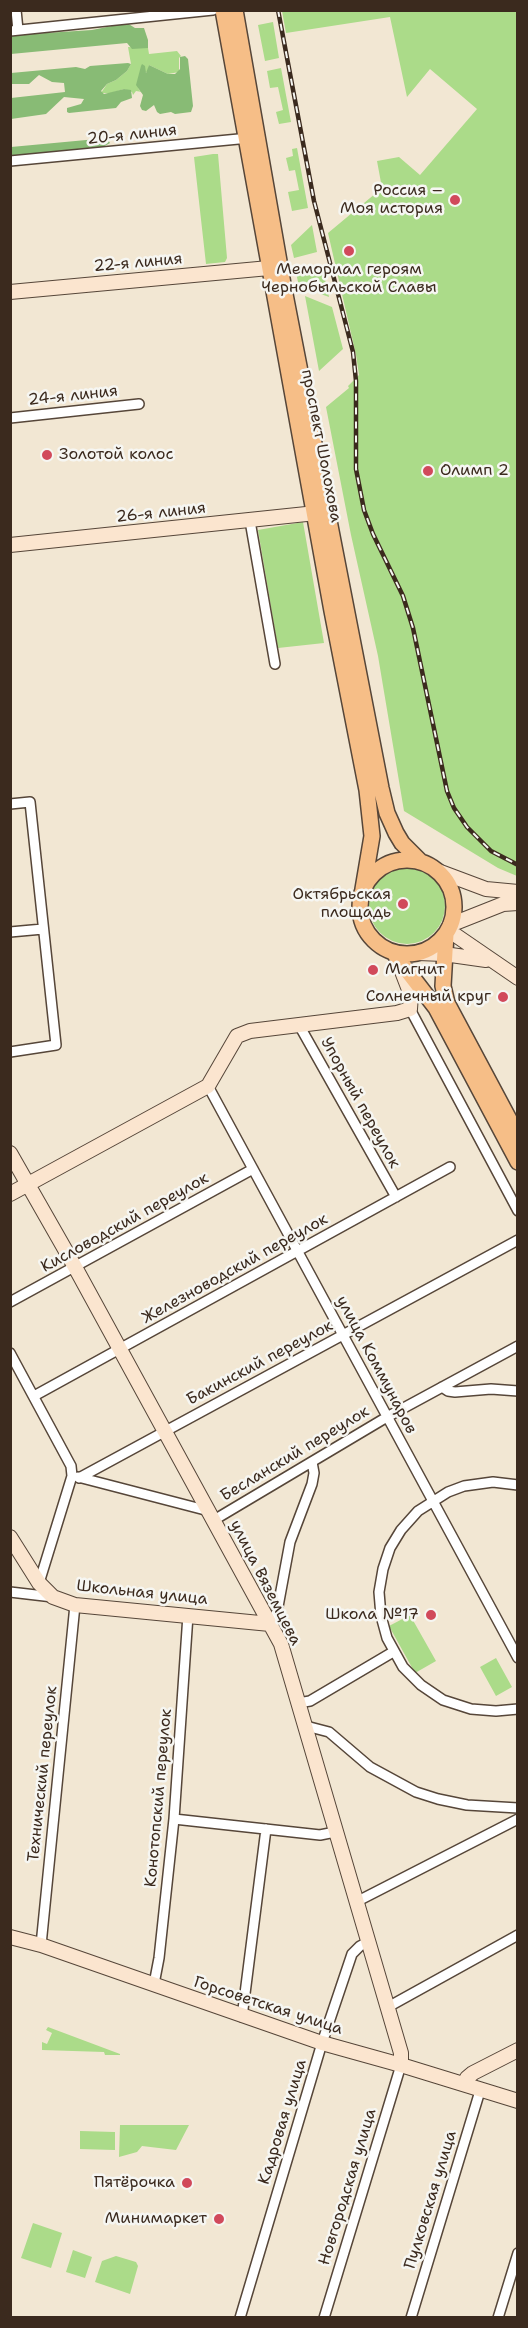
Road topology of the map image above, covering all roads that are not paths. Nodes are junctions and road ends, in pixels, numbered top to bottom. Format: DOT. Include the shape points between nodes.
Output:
graph roads {
  1 [pos="16,10"];
  2 [pos="213,10"];
  3 [pos="223,10"];
  4 [pos="235,10"];
  5 [pos="110,15"];
  6 [pos="14,30"];
  7 [pos="251,138"];
  8 [pos="10,161"];
  9 [pos="269,268"];
  10 [pos="10,292"];
  11 [pos="139,404"];
  12 [pos="10,418"];
  13 [pos="316,513"];
  14 [pos="250,521"];
  15 [pos="10,545"];
  16 [pos="275,664"];
  17 [pos="10,804"];
  18 [pos="421,861"];
  19 [pos="438,871"];
  20 [pos="363,889"];
  21 [pos="518,892"];
  22 [pos="518,903"];
  23 [pos="43,928"];
  24 [pos="448,930"];
  25 [pos="10,932"];
  26 [pos="418,953"];
  27 [pos="444,954"];
  28 [pos="397,956"];
  29 [pos="494,962"];
  30 [pos="518,978"];
  31 [pos="435,1007"];
  32 [pos="412,1011"];
  33 [pos="299,1024"];
  34 [pos="10,1052"];
  35 [pos="208,1086"];
  36 [pos="518,1136"];
  37 [pos="10,1153"];
  38 [pos="518,1162"];
  39 [pos="450,1167"];
  40 [pos="253,1169"];
  41 [pos="28,1184"];
  42 [pos="10,1194"];
  43 [pos="396,1197"];
  44 [pos="518,1211"];
  45 [pos="518,1240"];
  46 [pos="297,1251"];
  47 [pos="75,1267"];
  48 [pos="10,1302"];
  49 [pos="343,1335"];
  50 [pos="518,1346"];
  51 [pos="119,1350"];
  52 [pos="10,1353"];
  53 [pos="442,1387"];
  54 [pos="518,1390"];
  55 [pos="34,1396"];
  56 [pos="387,1417"];
  57 [pos="164,1431"];
  58 [pos="312,1462"];
  59 [pos="76,1477"];
  60 [pos="518,1485"];
  61 [pos="433,1500"];
  62 [pos="211,1516"];
  63 [pos="10,1537"];
  64 [pos="39,1583"];
  65 [pos="10,1592"];
  66 [pos="52,1596"];
  67 [pos="75,1605"];
  68 [pos="188,1615"];
  69 [pos="270,1624"];
  70 [pos="393,1652"];
  71 [pos="518,1658"];
  72 [pos="298,1703"];
  73 [pos="518,1708"];
  74 [pos="306,1726"];
  75 [pos="518,1808"];
  76 [pos="518,1818"];
  77 [pos="174,1819"];
  78 [pos="266,1829"];
  79 [pos="335,1832"];
  80 [pos="357,1902"];
  81 [pos="518,1935"];
  82 [pos="10,1937"];
  83 [pos="368,1942"];
  84 [pos="41,1946"];
  85 [pos="153,1984"];
  86 [pos="388,2007"];
  87 [pos="242,2017"];
  88 [pos="322,2043"];
  89 [pos="518,2050"];
  90 [pos="401,2065"];
  91 [pos="464,2084"];
  92 [pos="480,2091"];
  93 [pos="518,2101"];
  94 [pos="518,2253"];
  95 [pos="240,2318"];
  96 [pos="324,2318"];
  97 [pos="411,2318"];
  98 [pos="498,2318"];
  1 -- 6 [label="street"];
  2 -- 5 [label="street"];
  3 -- 7 [label="main road, проспект Шолохова"];
  4 -- 7 [label="main road, проспект Шолохова"];
  5 -- 6 [label="street"];
  7 -- 8 [label="street, 20-я линия"];
  7 -- 9 [label="main road, проспект Шолохова"];
  7 -- 18 [label="main road, проспект Шолохова" via="381,788 396,833"];
  9 -- 10 [label="street, 22-я линия"];
  9 -- 13 [label="main road, проспект Шолохова"];
  11 -- 12 [label="street, 24-я линия"];
  13 -- 14 [label="street, 26-я линия"];
  13 -- 20 [label="main road, проспект Шолохова" via="371,813 372,836"];
  14 -- 15 [label="street, 26-я линия"];
  14 -- 16 [label="street"];
  17 -- 23 [label="street" via="30,802"];
  18 -- 19 [label="main road"];
  18 -- 20 [label="main road" via="389,863 375,872"];
  19 -- 21 [label="street" via="486,889"];
  19 -- 24 [label="main road" via="453,897"];
  20 -- 28 [label="main road" via="363,924 374,940"];
  22 -- 24 [label="street" via="503,904"];
  23 -- 25 [label="street"];
  23 -- 34 [label="street" via="56,1045"];
  24 -- 26 [label="main road" via="438,943"];
  24 -- 27 [label="main road"];
  24 -- 29 [label="street"];
  26 -- 27 [label="street"];
  26 -- 28 [label="main road"];
  27 -- 29 [label="street"];
  27 -- 36 [label="main road" via="447,1003"];
  28 -- 31 [label="main road"];
  28 -- 32 [label="street" via="411,995"];
  29 -- 30 [label="street"];
  31 -- 32 [label="street"];
  31 -- 38 [label="main road"];
  32 -- 33 [label="street"];
  32 -- 44 [label="street"];
  33 -- 35 [label="street" via="250,1030 237,1036"];
  33 -- 43 [label="street, Упорный переулок"];
  35 -- 40 [label="street, улица Коммунаров"];
  35 -- 41 [label="street"];
  37 -- 41 [label="street, улица Вяземцева"];
  39 -- 43 [label="street, Железноводский переулок"];
  40 -- 46 [label="street, улица Коммунаров"];
  40 -- 47 [label="street, Кисловодский переулок"];
  41 -- 42 [label="street"];
  41 -- 47 [label="street, улица Вяземцева"];
  43 -- 46 [label="street, Железноводский переулок"];
  45 -- 49 [label="street, Бакинский переулок"];
  46 -- 49 [label="street, улица Коммунаров"];
  46 -- 51 [label="street, Железноводский переулок"];
  47 -- 48 [label="street, Кисловодский переулок"];
  47 -- 51 [label="street, улица Вяземцева"];
  49 -- 56 [label="street, улица Коммунаров"];
  49 -- 57 [label="street, Бакинский переулок"];
  50 -- 53 [label="street, Бесланский переулок"];
  51 -- 55 [label="street, Железноводский переулок"];
  51 -- 57 [label="street, улица Вяземцева"];
  52 -- 55 [label="street"];
  53 -- 54 [label="street" via="455,1392"];
  53 -- 56 [label="street, Бесланский переулок"];
  55 -- 59 [label="street"];
  56 -- 58 [label="street, Бесланский переулок"];
  56 -- 61 [label="street, улица Коммунаров"];
  57 -- 59 [label="street, Бакинский переулок"];
  57 -- 62 [label="street, улица Вяземцева"];
  58 -- 62 [label="street, Бесланский переулок"];
  58 -- 69 [label="street" via="312,1484 290,1542 278,1612"];
  59 -- 62 [label="street, Бесланский переулок"];
  59 -- 64 [label="street"];
  60 -- 61 [label="street" via="474,1484"];
  61 -- 70 [label="street" via="401,1530 382,1569 381,1616"];
  61 -- 71 [label="street, улица Коммунаров"];
  62 -- 69 [label="street, улица Вяземцева"];
  63 -- 64 [label="street"];
  64 -- 66 [label="street"];
  65 -- 66 [label="street, Школьная улица"];
  66 -- 67 [label="street, Школьная улица"];
  67 -- 68 [label="street, Школьная улица"];
  67 -- 84 [label="street, Технический переулок"];
  68 -- 69 [label="street, Школьная улица"];
  68 -- 77 [label="street, Конотопский переулок"];
  69 -- 72 [label="street, улица Вяземцева" via="281,1644"];
  70 -- 72 [label="street" via="310,1701"];
  70 -- 73 [label="street" via="421,1685 443,1700 471,1709"];
  72 -- 74 [label="street, улица Вяземцева"];
  74 -- 75 [label="street" via="329,1732 370,1767 416,1792 467,1805"];
  74 -- 79 [label="street, улица Вяземцева"];
  76 -- 80 [label="street"];
  77 -- 78 [label="street"];
  77 -- 85 [label="street, Конотопский переулок"];
  78 -- 79 [label="street" via="320,1835"];
  78 -- 87 [label="street"];
  79 -- 80 [label="street, улица Вяземцева"];
  80 -- 83 [label="street, улица Вяземцева"];
  81 -- 86 [label="street"];
  82 -- 84 [label="street, Горсоветская улица"];
  83 -- 86 [label="street, улица Вяземцева"];
  83 -- 88 [label="street, Кадровая улица" via="352,1954"];
  84 -- 85 [label="street, Горсоветская улица"];
  85 -- 87 [label="street, Горсоветская улица"];
  86 -- 90 [label="street, улица Вяземцева"];
  87 -- 88 [label="street, Горсоветская улица"];
  88 -- 90 [label="street, Горсоветская улица"];
  88 -- 95 [label="street, Кадровая улица"];
  89 -- 91 [label="street" via="473,2073"];
  90 -- 91 [label="street, Горсоветская улица"];
  90 -- 96 [label="street, Новгородская улица"];
  91 -- 92 [label="street, Горсоветская улица"];
  92 -- 93 [label="street, Горсоветская улица"];
  92 -- 97 [label="street, Пулковская улица"];
  94 -- 98 [label="street"];
}
